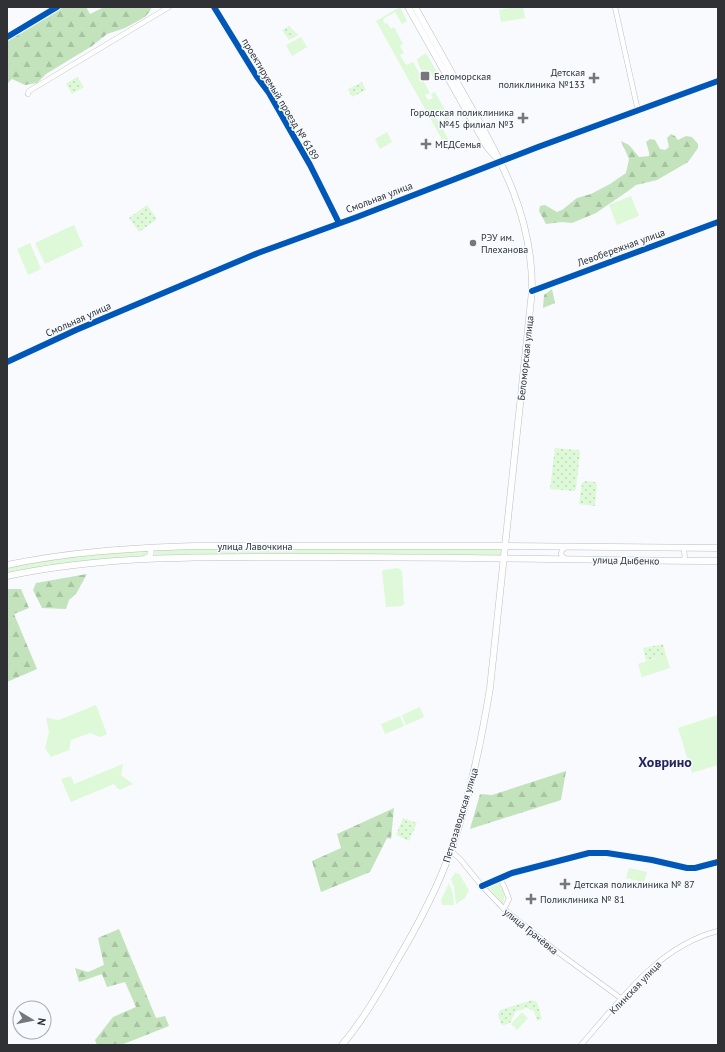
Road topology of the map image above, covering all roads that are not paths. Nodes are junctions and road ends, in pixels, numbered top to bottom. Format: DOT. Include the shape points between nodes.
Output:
graph roads {
  1 [pos="169,7"];
  2 [pos="214,7"];
  3 [pos="408,7"];
  4 [pos="415,7"];
  5 [pos="615,7"];
  6 [pos="718,81"];
  7 [pos="28,94"];
  8 [pos="638,111"];
  9 [pos="499,162"];
  10 [pos="718,222"];
  11 [pos="339,224"];
  12 [pos="532,291"];
  13 [pos="7,362"];
  14 [pos="505,546"];
  15 [pos="160,547"];
  16 [pos="567,547"];
  17 [pos="146,548"];
  18 [pos="684,548"];
  19 [pos="718,548"];
  20 [pos="146,558"];
  21 [pos="160,558"];
  22 [pos="504,558"];
  23 [pos="567,559"];
  24 [pos="685,560"];
  25 [pos="718,560"];
  26 [pos="7,565"];
  27 [pos="7,576"];
  28 [pos="451,851"];
  29 [pos="718,862"];
  30 [pos="499,878"];
  31 [pos="482,886"];
  32 [pos="504,909"];
  33 [pos="718,931"];
  34 [pos="622,999"];
  35 [pos="342,1045"];
  36 [pos="582,1045"];
  1 -- 7 [label="street" via="29,90"];
  2 -- 11 [label="street, проектируемый проезд № 6189" via="310,165"];
  3 -- 9 [label="main road, Беломорская улица"];
  4 -- 9 [label="main road, Беломорская улица" via="492,144"];
  5 -- 8 [label="street"];
  6 -- 8 [label="street, Смольная улица"];
  8 -- 9 [label="street, Смольная улица"];
  9 -- 11 [label="street, Смольная улица"];
  9 -- 12 [label="main road, Беломорская улица" via="516,196 522,217 530,250"];
  10 -- 12 [label="street, Левобережная улица"];
  11 -- 13 [label="street, Смольная улица" via="218,270"];
  12 -- 14 [label="main road, Беломорская улица"];
  14 -- 15 [label="main road, улица Лавочкина"];
  14 -- 16 [label="main road, улица Дыбенко"];
  14 -- 22 [label="main road, Беломорская улица"];
  15 -- 17 [label="main road, улица Лавочкина"];
  15 -- 21 [label="street" via="155,553"];
  16 -- 18 [label="main road, улица Дыбенко"];
  16 -- 23 [label="street" via="561,554"];
  17 -- 20 [label="street" via="150,549 151,553"];
  17 -- 26 [label="main road, улица Лавочкина" via="78,554"];
  18 -- 19 [label="main road, улица Дыбенко"];
  18 -- 24 [label="street"];
  20 -- 21 [label="main road, улица Лавочкина"];
  20 -- 27 [label="main road, улица Лавочкина" via="79,564"];
  21 -- 22 [label="main road, улица Лавочкина"];
  22 -- 23 [label="main road, улица Дыбенко"];
  22 -- 28 [label="main road, Петрозаводская улица" via="482,739"];
  23 -- 24 [label="main road, улица Дыбенко"];
  24 -- 25 [label="main road, улица Дыбенко"];
  28 -- 31 [label="street, улица Грачёвка"];
  28 -- 35 [label="main road, Петрозаводская улица" via="427,907 401,955 373,1003"];
  29 -- 30 [label="street" via="686,868 652,860 593,852"];
  30 -- 31 [label="street"];
  30 -- 32 [label="street" via="510,899"];
  31 -- 32 [label="street, улица Грачёвка"];
  32 -- 34 [label="street, улица Грачёвка"];
  33 -- 34 [label="street, Клинская улица" via="669,953"];
  34 -- 36 [label="street, Клинская улица"];
}
